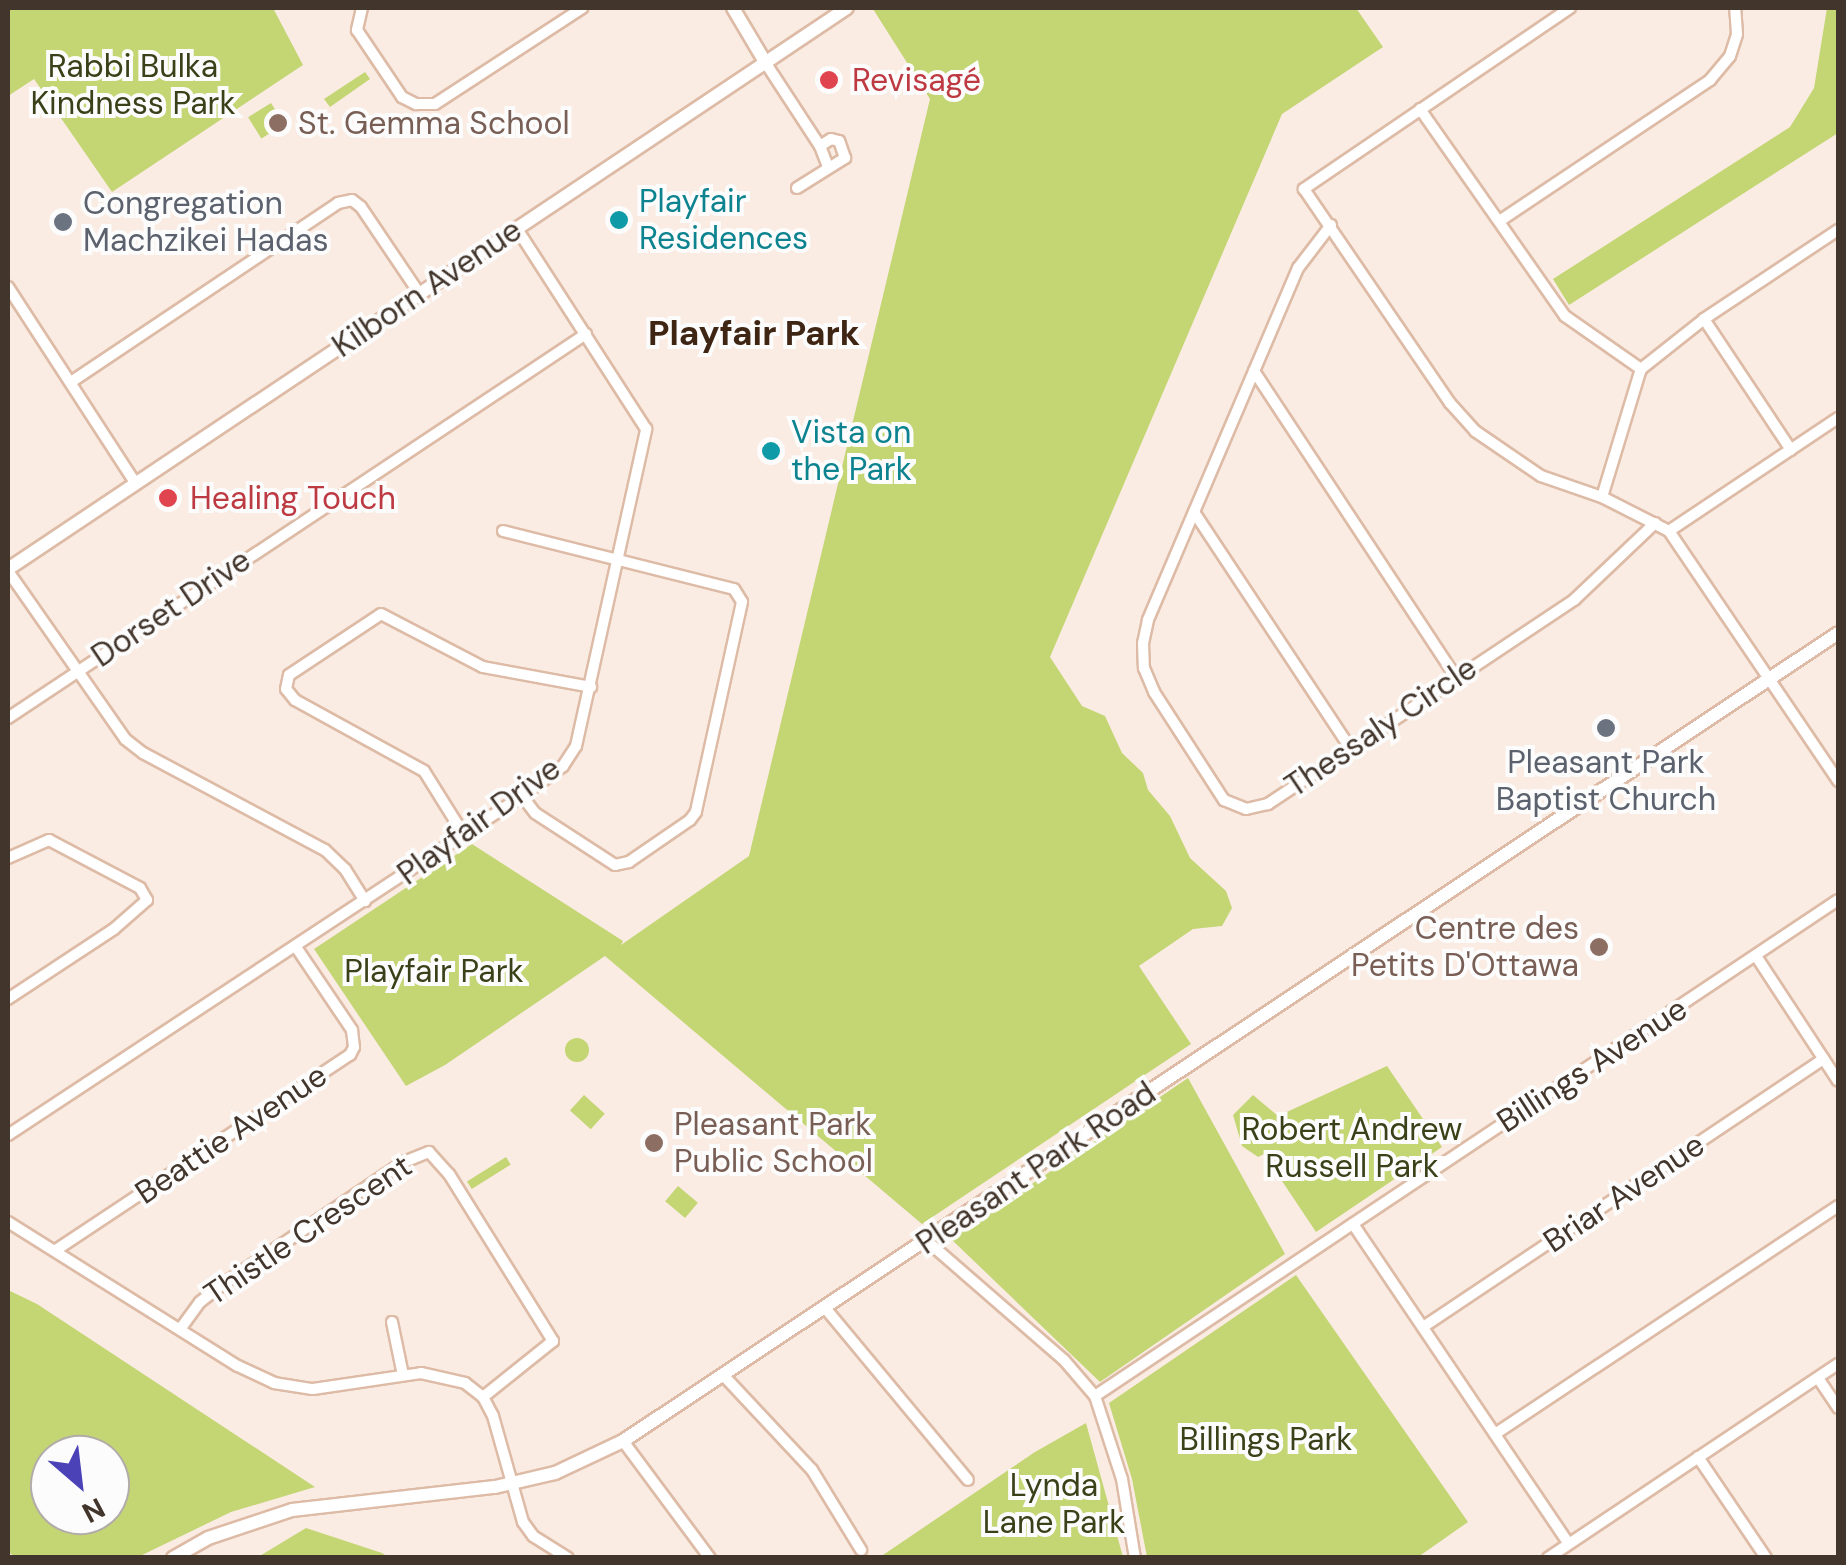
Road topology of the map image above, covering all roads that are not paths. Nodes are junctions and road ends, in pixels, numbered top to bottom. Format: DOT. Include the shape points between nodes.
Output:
graph roads {
  1 [pos="362,8"];
  2 [pos="582,8"];
  3 [pos="733,8"];
  4 [pos="847,8"];
  5 [pos="1570,8"];
  6 [pos="1735,8"];
  7 [pos="765,62"];
  8 [pos="1420,108"];
  9 [pos="820,146"];
  10 [pos="828,167"];
  11 [pos="797,188"];
  12 [pos="1502,220"];
  13 [pos="1331,226"];
  14 [pos="516,229"];
  15 [pos="1838,230"];
  16 [pos="8,287"];
  17 [pos="419,293"];
  18 [pos="12,306"];
  19 [pos="1704,320"];
  20 [pos="586,334"];
  21 [pos="1641,368"];
  22 [pos="1254,371"];
  23 [pos="71,382"];
  24 [pos="1838,418"];
  25 [pos="1792,450"];
  26 [pos="136,484"];
  27 [pos="1602,497"];
  28 [pos="1194,512"];
  29 [pos="1655,523"];
  30 [pos="502,531"];
  31 [pos="1670,531"];
  32 [pos="620,562"];
  33 [pos="8,570"];
  34 [pos="1838,632"];
  35 [pos="75,672"];
  36 [pos="1456,676"];
  37 [pos="1770,678"];
  38 [pos="591,688"];
  39 [pos="8,718"];
  40 [pos="1350,748"];
  41 [pos="1838,780"];
  42 [pos="522,796"];
  43 [pos="464,835"];
  44 [pos="8,858"];
  45 [pos="1838,900"];
  46 [pos="365,901"];
  47 [pos="296,947"];
  48 [pos="1756,956"];
  49 [pos="8,999"];
  50 [pos="1824,1059"];
  51 [pos="1838,1081"];
  52 [pos="8,1135"];
  53 [pos="1838,1206"];
  54 [pos="8,1222"];
  55 [pos="1352,1224"];
  56 [pos="927,1241"];
  57 [pos="56,1250"];
  58 [pos="826,1309"];
  59 [pos="392,1322"];
  60 [pos="1423,1327"];
  61 [pos="181,1328"];
  62 [pos="1838,1364"];
  63 [pos="403,1376"];
  64 [pos="725,1377"];
  65 [pos="1818,1378"];
  66 [pos="1096,1396"];
  67 [pos="483,1397"];
  68 [pos="1838,1408"];
  69 [pos="1495,1434"];
  70 [pos="623,1442"];
  71 [pos="1698,1457"];
  72 [pos="968,1480"];
  73 [pos="510,1483"];
  74 [pos="1568,1543"];
  75 [pos="861,1550"];
  76 [pos="173,1558"];
  77 [pos="568,1558"];
  78 [pos="710,1558"];
  79 [pos="1136,1558"];
  80 [pos="1548,1558"];
  81 [pos="1766,1558"];
  1 -- 2 [label="street" via="357,30 402,97 416,104 435,104"];
  3 -- 7 [label="street"];
  4 -- 7 [label="street, Kilborn Avenue"];
  5 -- 8 [label="street"];
  6 -- 12 [label="street" via="1730,56 1710,80"];
  7 -- 9 [label="street"];
  7 -- 14 [label="street, Kilborn Avenue"];
  8 -- 12 [label="street"];
  8 -- 13 [label="street" via="1304,189"];
  9 -- 10 [label="street"];
  9 -- 10 [label="street" via="835,140 846,150 841,162"];
  10 -- 11 [label="street"];
  12 -- 21 [label="street" via="1565,316"];
  13 -- 22 [label="street, Thessaly Circle" via="1298,268"];
  13 -- 27 [label="street" via="1475,431 1541,476"];
  14 -- 17 [label="street, Kilborn Avenue"];
  14 -- 20 [label="street, Playfair Drive"];
  15 -- 19 [label="street"];
  16 -- 18 [label="street"];
  17 -- 23 [label="street" via="360,207 352,200 338,202"];
  17 -- 26 [label="street, Kilborn Avenue"];
  18 -- 23 [label="street"];
  19 -- 21 [label="street"];
  19 -- 25 [label="street"];
  20 -- 32 [label="street, Playfair Drive" via="646,430"];
  20 -- 35 [label="street, Dorset Drive"];
  21 -- 27 [label="street"];
  22 -- 28 [label="street, Thessaly Circle"];
  22 -- 36 [label="street"];
  23 -- 26 [label="street"];
  24 -- 25 [label="street"];
  25 -- 31 [label="street"];
  26 -- 33 [label="street, Kilborn Avenue"];
  27 -- 29 [label="street"];
  28 -- 40 [label="street"];
  28 -- 40 [label="street, Thessaly Circle" via="1148,620 1144,668 1224,800 1246,809 1268,804"];
  29 -- 31 [label="street"];
  29 -- 36 [label="street, Thessaly Circle" via="1574,600"];
  30 -- 32 [label="street"];
  31 -- 37 [label="street"];
  32 -- 38 [label="street, Playfair Drive"];
  32 -- 42 [label="street" via="741,594 696,812 629,862 615,865 535,813"];
  33 -- 35 [label="street"];
  34 -- 37 [label="street, Pleasant Park Road"];
  35 -- 39 [label="street, Dorset Drive"];
  35 -- 46 [label="street" via="125,739 325,850"];
  36 -- 40 [label="street, Thessaly Circle"];
  37 -- 41 [label="street"];
  37 -- 56 [label="street, Pleasant Park Road"];
  38 -- 42 [label="street, Playfair Drive" via="576,746 563,766"];
  38 -- 43 [label="street" via="483,667 381,614 288,675 286,689 295,700 424,771"];
  42 -- 43 [label="street, Playfair Drive"];
  43 -- 46 [label="street, Playfair Drive"];
  44 -- 49 [label="street" via="48,840 140,888 147,900"];
  45 -- 48 [label="street, Billings Avenue"];
  46 -- 47 [label="street, Playfair Drive"];
  47 -- 52 [label="street, Playfair Drive"];
  47 -- 57 [label="street, Beattie Avenue" via="352,1030 350,1054"];
  48 -- 50 [label="street"];
  48 -- 55 [label="street, Billings Avenue"];
  50 -- 51 [label="street"];
  50 -- 60 [label="street, Briar Avenue"];
  53 -- 69 [label="street"];
  54 -- 57 [label="street"];
  55 -- 60 [label="street"];
  55 -- 66 [label="street, Billings Avenue"];
  56 -- 58 [label="street, Pleasant Park Road"];
  56 -- 66 [label="street"];
  57 -- 61 [label="street"];
  58 -- 64 [label="street, Pleasant Park Road"];
  58 -- 72 [label="street"];
  59 -- 63 [label="street"];
  60 -- 69 [label="street"];
  61 -- 63 [label="street" via="274,1383 313,1389"];
  61 -- 67 [label="street, Thistle Crescent" via="222,1285 404,1162 429,1152 553,1341"];
  62 -- 65 [label="street"];
  63 -- 67 [label="street" via="437,1374 465,1382"];
  64 -- 70 [label="street, Pleasant Park Road"];
  64 -- 75 [label="street" via="812,1470"];
  65 -- 68 [label="street"];
  65 -- 71 [label="street"];
  66 -- 79 [label="street" via="1122,1480"];
  67 -- 73 [label="street"];
  69 -- 74 [label="street"];
  70 -- 73 [label="street, Pleasant Park Road" via="555,1473"];
  70 -- 78 [label="street"];
  71 -- 74 [label="street"];
  71 -- 81 [label="street"];
  73 -- 76 [label="street, Pleasant Park Road" via="292,1510 208,1538"];
  73 -- 77 [label="street" via="522,1522"];
  74 -- 80 [label="street"];
}
